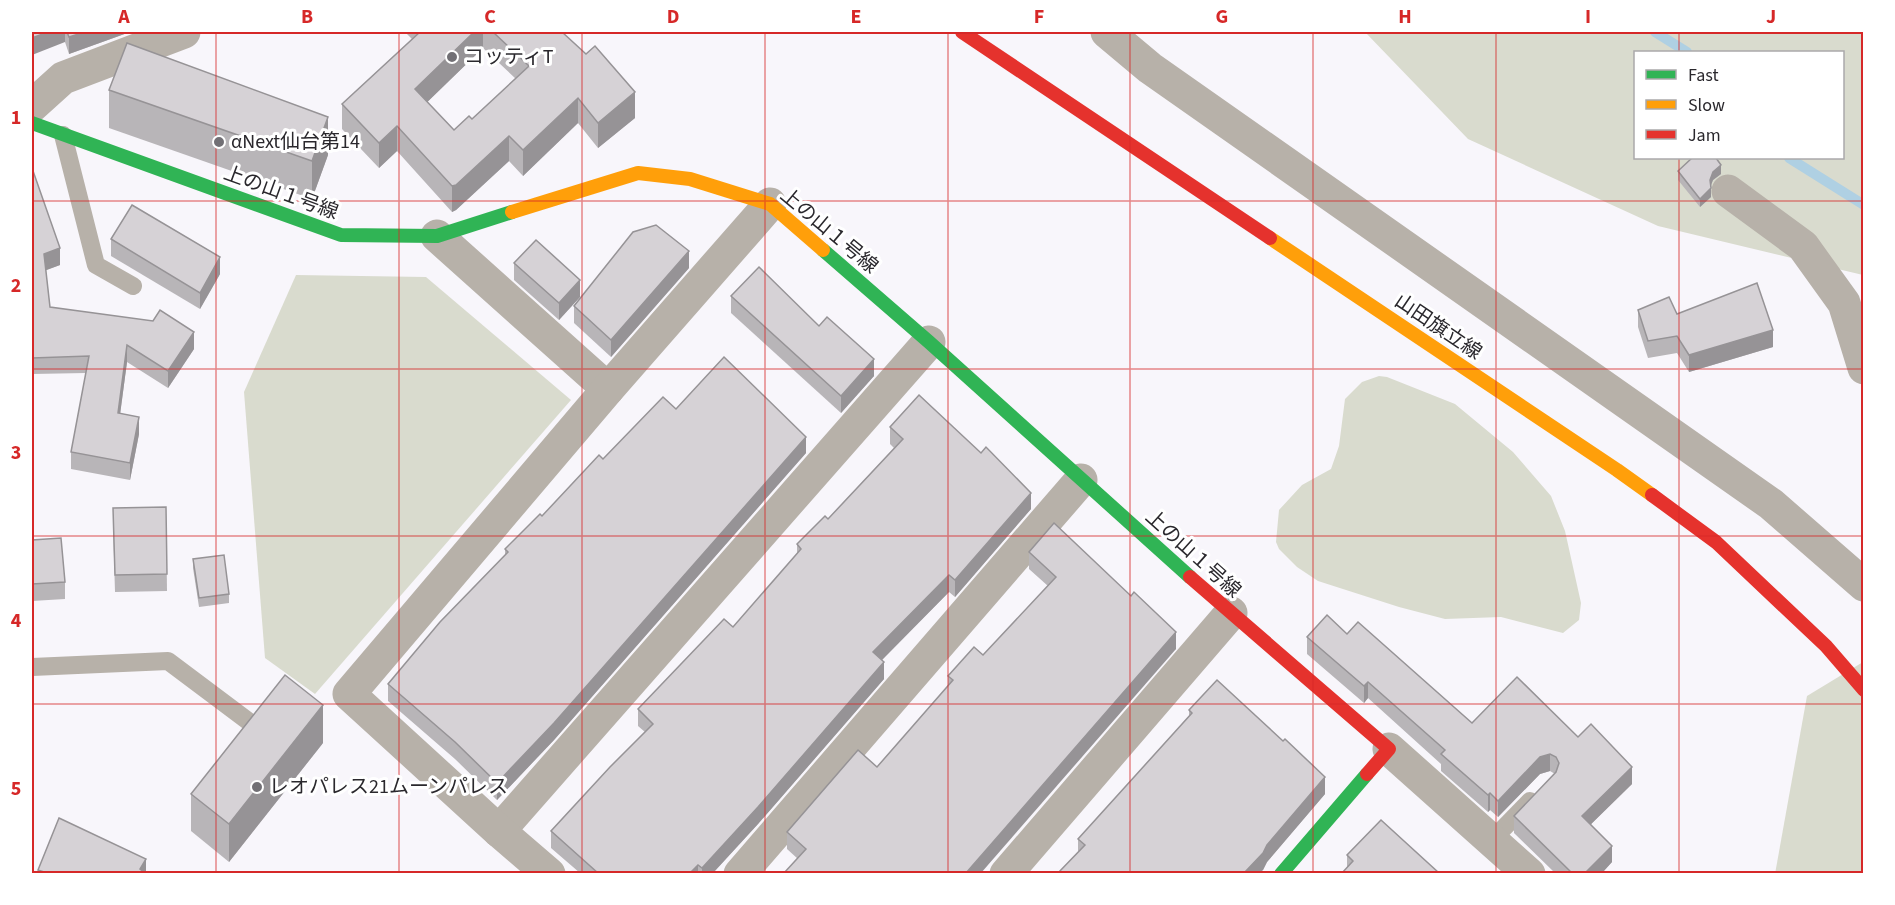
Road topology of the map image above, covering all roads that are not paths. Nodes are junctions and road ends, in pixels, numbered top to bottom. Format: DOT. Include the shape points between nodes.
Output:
graph roads {
  1 [pos="184,32"];
  2 [pos="962,32"];
  3 [pos="1107,32"];
  4 [pos="32,106"];
  5 [pos="32,123"];
  6 [pos="63,135"];
  7 [pos="1728,191"];
  8 [pos="770,204"];
  9 [pos="437,236"];
  10 [pos="133,286"];
  11 [pos="929,342"];
  12 [pos="1863,368"];
  13 [pos="608,389"];
  14 [pos="1081,480"];
  15 [pos="1863,585"];
  16 [pos="1231,613"];
  17 [pos="32,667"];
  18 [pos="1863,690"];
  19 [pos="248,721"];
  20 [pos="1389,749"];
  21 [pos="1540,791"];
  22 [pos="499,831"];
  23 [pos="1492,840"];
  24 [pos="549,873"];
  25 [pos="740,873"];
  26 [pos="1006,873"];
  27 [pos="1281,873"];
  28 [pos="1529,873"];
  1 -- 4 [label="street" via="63,78"];
  2 -- 18 [label="street, 山田旗立線" via="1617,470 1707,535 1826,646"];
  3 -- 15 [label="street" via="1160,75 1771,504"];
  5 -- 6 [label="street, 上の山１号線"];
  6 -- 9 [label="street, 上の山１号線" via="341,235"];
  6 -- 10 [label="lane" via="96,265"];
  7 -- 12 [label="street" via="1803,246 1844,303"];
  8 -- 9 [label="street, 上の山１号線" via="690,179 638,173"];
  8 -- 11 [label="street, 上の山１号線"];
  8 -- 13 [label="street"];
  9 -- 13 [label="street"];
  11 -- 14 [label="street, 上の山１号線"];
  11 -- 22 [label="street"];
  13 -- 22 [label="street" via="350,694"];
  14 -- 16 [label="street, 上の山１号線"];
  14 -- 25 [label="street"];
  16 -- 20 [label="street, 上の山１号線"];
  16 -- 26 [label="street"];
  17 -- 19 [label="lane" via="168,661"];
  20 -- 23 [label="street"];
  20 -- 27 [label="street"];
  21 -- 23 [label="lane"];
  22 -- 24 [label="street"];
  23 -- 28 [label="street"];
}
